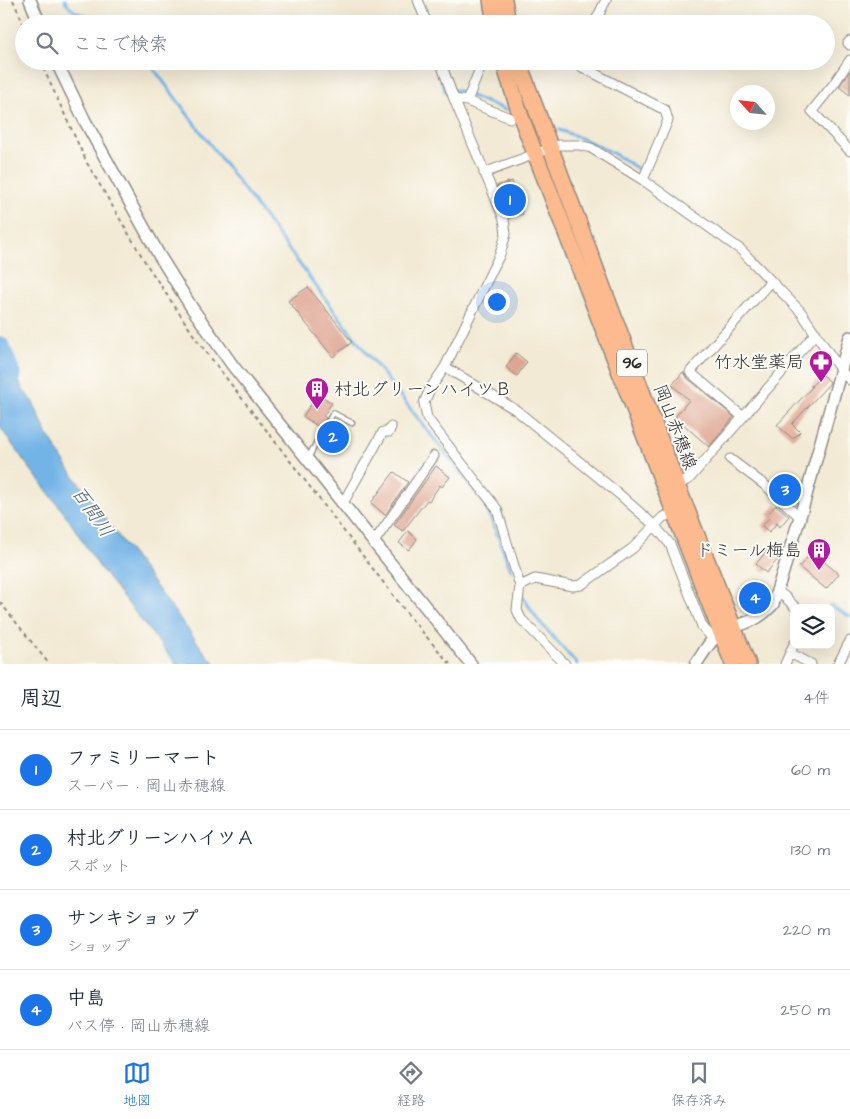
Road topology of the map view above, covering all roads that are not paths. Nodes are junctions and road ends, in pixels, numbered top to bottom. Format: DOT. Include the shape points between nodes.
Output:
graph roads {
  1 [pos="30,0"];
  2 [pos="418,0"];
  3 [pos="491,0"];
  4 [pos="504,0"];
  5 [pos="606,0"];
  6 [pos="36,15"];
  7 [pos="424,15"];
  8 [pos="494,15"];
  9 [pos="506,15"];
  10 [pos="598,15"];
  11 [pos="850,40"];
  12 [pos="850,45"];
  13 [pos="850,60"];
  14 [pos="60,70"];
  15 [pos="443,70"];
  16 [pos="479,70"];
  17 [pos="507,70"];
  18 [pos="521,70"];
  19 [pos="588,70"];
  20 [pos="452,93"];
  21 [pos="468,97"];
  22 [pos="510,118"];
  23 [pos="551,148"];
  24 [pos="850,151"];
  25 [pos="536,153"];
  26 [pos="484,173"];
  27 [pos="643,180"];
  28 [pos="771,281"];
  29 [pos="816,333"];
  30 [pos="850,338"];
  31 [pos="445,367"];
  32 [pos="841,370"];
  33 [pos="850,380"];
  34 [pos="743,417"];
  35 [pos="352,423"];
  36 [pos="391,428"];
  37 [pos="434,456"];
  38 [pos="730,459"];
  39 [pos="308,460"];
  40 [pos="677,485"];
  41 [pos="343,504"];
  42 [pos="674,514"];
  43 [pos="800,517"];
  44 [pos="655,526"];
  45 [pos="374,542"];
  46 [pos="520,586"];
  47 [pos="778,592"];
  48 [pos="792,604"];
  49 [pos="722,634"];
  50 [pos="850,641"];
  51 [pos="792,649"];
  52 [pos="704,652"];
  53 [pos="471,664"];
  54 [pos="565,664"];
  55 [pos="696,664"];
  56 [pos="701,664"];
  57 [pos="733,664"];
  58 [pos="748,664"];
  59 [pos="785,664"];
  60 [pos="811,664"];
  61 [pos="838,664"];
  1 -- 6 [label="street"];
  2 -- 7 [label="street"];
  3 -- 8 [label="main road"];
  4 -- 9 [label="main road"];
  5 -- 10 [label="street"];
  11 -- 12 [label="street"];
  13 -- 24 [label="street" via="812,111"];
  14 -- 39 [label="street" via="159,255 192,308 233,366"];
  15 -- 20 [label="street"];
  16 -- 21 [label="street"];
  17 -- 25 [label="main road, 岡山赤穂線 / 96"];
  18 -- 23 [label="main road, 岡山赤穂線 / 96"];
  19 -- 27 [label="street" via="665,110 668,120"];
  20 -- 21 [label="street"];
  20 -- 26 [label="street"];
  21 -- 22 [label="street"];
  23 -- 25 [label="street"];
  23 -- 27 [label="street" via="567,145 591,148"];
  23 -- 40 [label="main road, 岡山赤穂線 / 96"];
  25 -- 26 [label="street"];
  25 -- 42 [label="main road, 岡山赤穂線 / 96"];
  26 -- 31 [label="street" via="504,219 506,234 500,254"];
  27 -- 28 [label="street" via="741,250"];
  28 -- 29 [label="street"];
  28 -- 34 [label="street" via="690,372"];
  29 -- 32 [label="street"];
  29 -- 34 [label="street"];
  30 -- 32 [label="street"];
  31 -- 44 [label="street" via="516,410"];
  31 -- 46 [label="street" via="424,403 427,418 497,508"];
  32 -- 33 [label="street"];
  32 -- 43 [label="street"];
  34 -- 40 [label="street" via="689,480"];
  35 -- 39 [label="lane" via="334,413"];
  36 -- 41 [label="street" via="389,432 383,432"];
  37 -- 45 [label="street"];
  38 -- 43 [label="street"];
  39 -- 41 [label="street"];
  40 -- 49 [label="main road, 岡山赤穂線 / 96"];
  41 -- 45 [label="street"];
  42 -- 44 [label="street" via="663,517"];
  42 -- 49 [label="main road, 岡山赤穂線 / 96"];
  43 -- 47 [label="street"];
  44 -- 46 [label="street" via="633,548 581,585 535,579"];
  44 -- 49 [label="street" via="670,544 702,626"];
  45 -- 53 [label="street"];
  46 -- 54 [label="street" via="517,610 521,619"];
  47 -- 48 [label="street"];
  47 -- 49 [label="street" via="764,614"];
  49 -- 52 [label="street"];
  49 -- 57 [label="main road, 岡山赤穂線 / 96"];
  49 -- 58 [label="main road, 岡山赤穂線 / 96"];
  50 -- 61 [label="street"];
  51 -- 59 [label="street"];
  51 -- 60 [label="street"];
  52 -- 55 [label="street"];
  52 -- 56 [label="street"];
}
